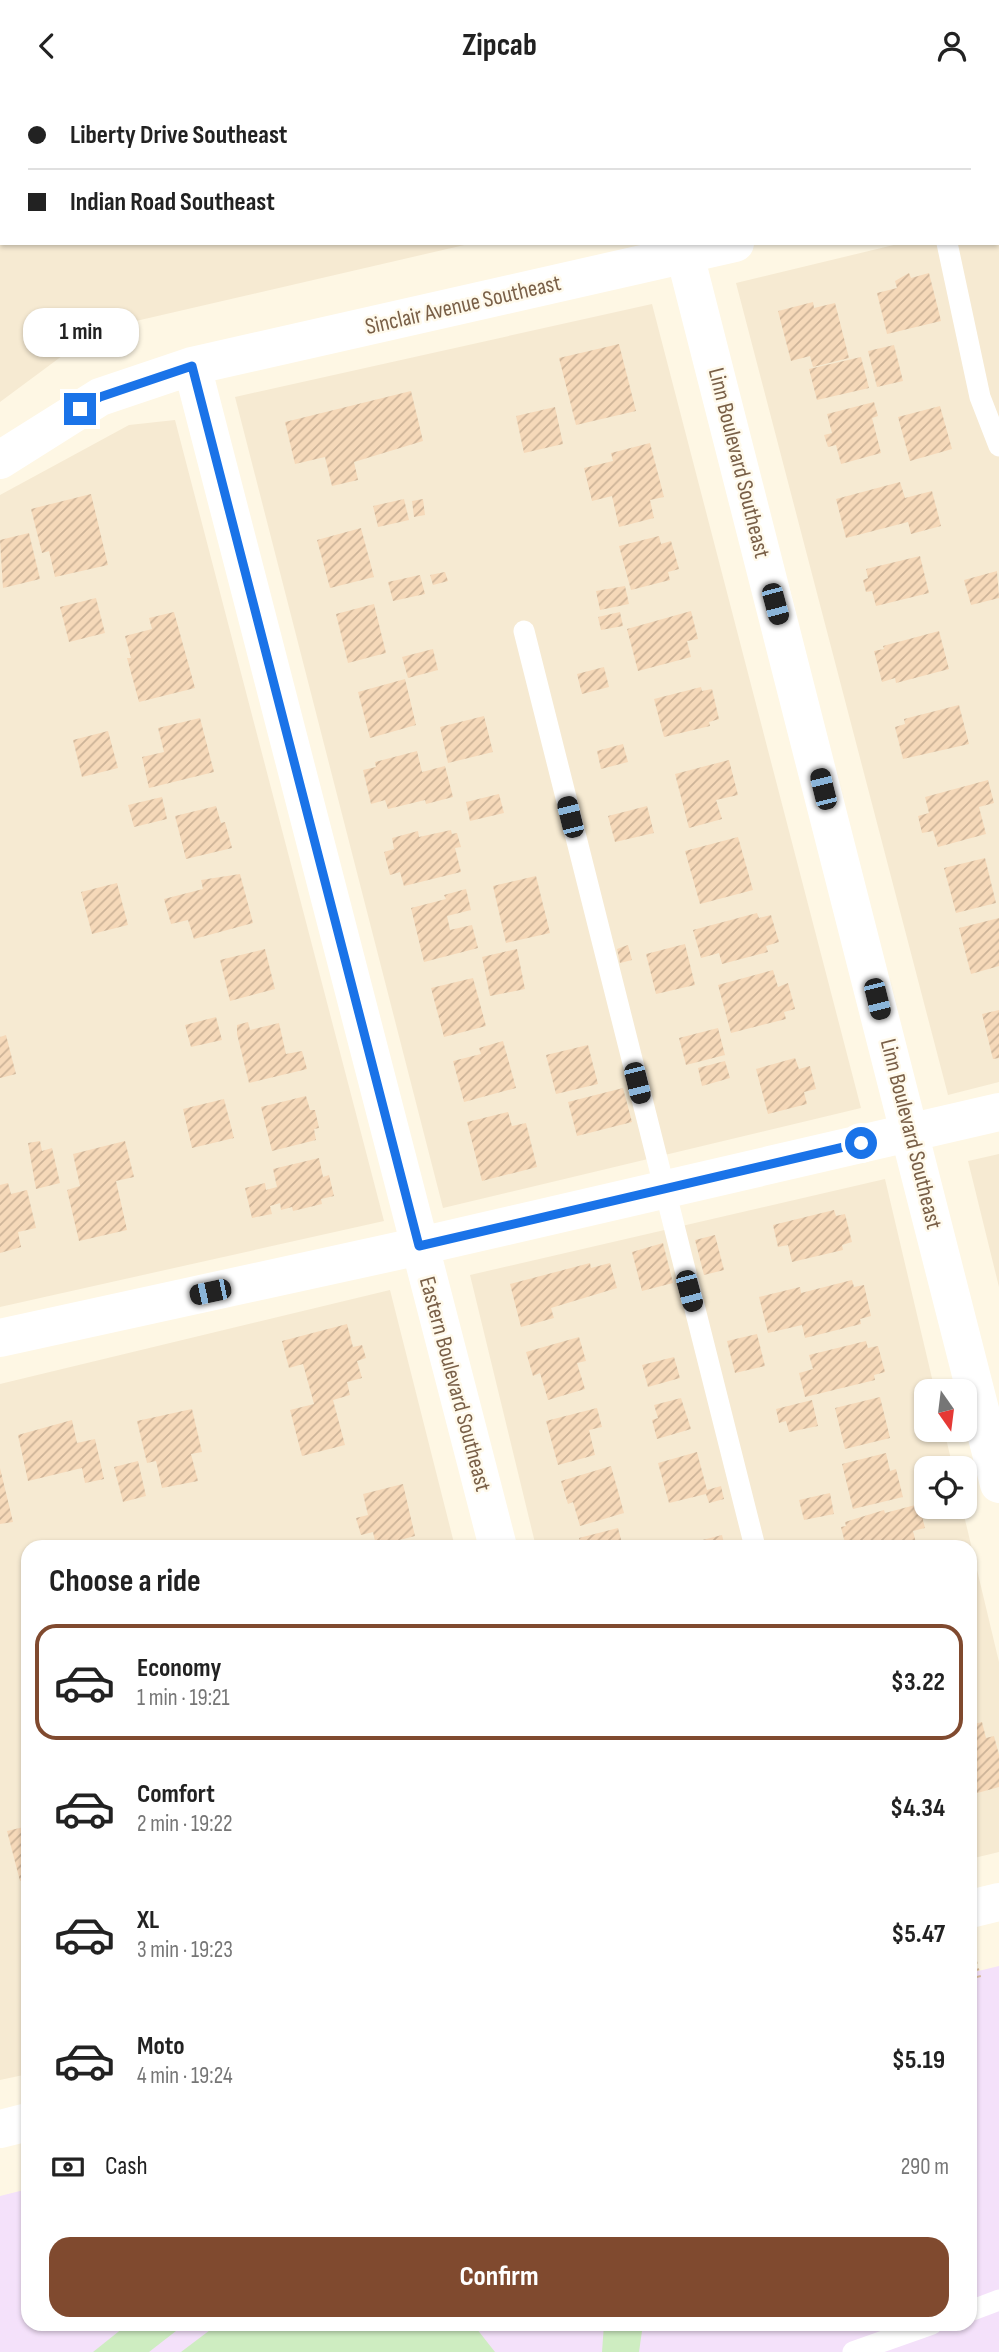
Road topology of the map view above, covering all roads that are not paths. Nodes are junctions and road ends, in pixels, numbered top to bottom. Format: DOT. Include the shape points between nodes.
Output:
graph roads {
  1 [pos="727,245"];
  2 [pos="947,245"];
  3 [pos="685,255"];
  4 [pos="192,366"];
  5 [pos="999,446"];
  6 [pos="0,460"];
  7 [pos="524,631"];
  8 [pos="999,1112"];
  9 [pos="911,1131"];
  10 [pos="663,1189"];
  11 [pos="419,1246"];
  12 [pos="0,1338"];
  13 [pos="999,1484"];
  14 [pos="496,1540"];
  15 [pos="753,1540"];
  16 [pos="999,1902"];
  17 [pos="977,1907"];
  18 [pos="21,2124"];
  19 [pos="0,2129"];
  20 [pos="999,2300"];
  21 [pos="977,2308"];
  22 [pos="912,2331"];
  23 [pos="853,2352"];
  1 -- 3 [label="street, Sinclair Avenue Southeast"];
  2 -- 5 [label="lane" via="980,397"];
  3 -- 4 [label="street, Sinclair Avenue Southeast"];
  3 -- 9 [label="street, Linn Boulevard Southeast"];
  4 -- 6 [label="street, Sinclair Avenue Southeast" via="100,397"];
  4 -- 11 [label="street, Eastern Boulevard Southeast"];
  7 -- 10 [label="lane"];
  8 -- 9 [label="street"];
  9 -- 10 [label="street"];
  9 -- 13 [label="street, Linn Boulevard Southeast"];
  10 -- 11 [label="street"];
  10 -- 15 [label="lane"];
  11 -- 12 [label="street"];
  11 -- 14 [label="street, Eastern Boulevard Southeast"];
  16 -- 17 [label="street"];
  18 -- 19 [label="street"];
  20 -- 21 [label="lane"];
  22 -- 23 [label="lane"];
}
